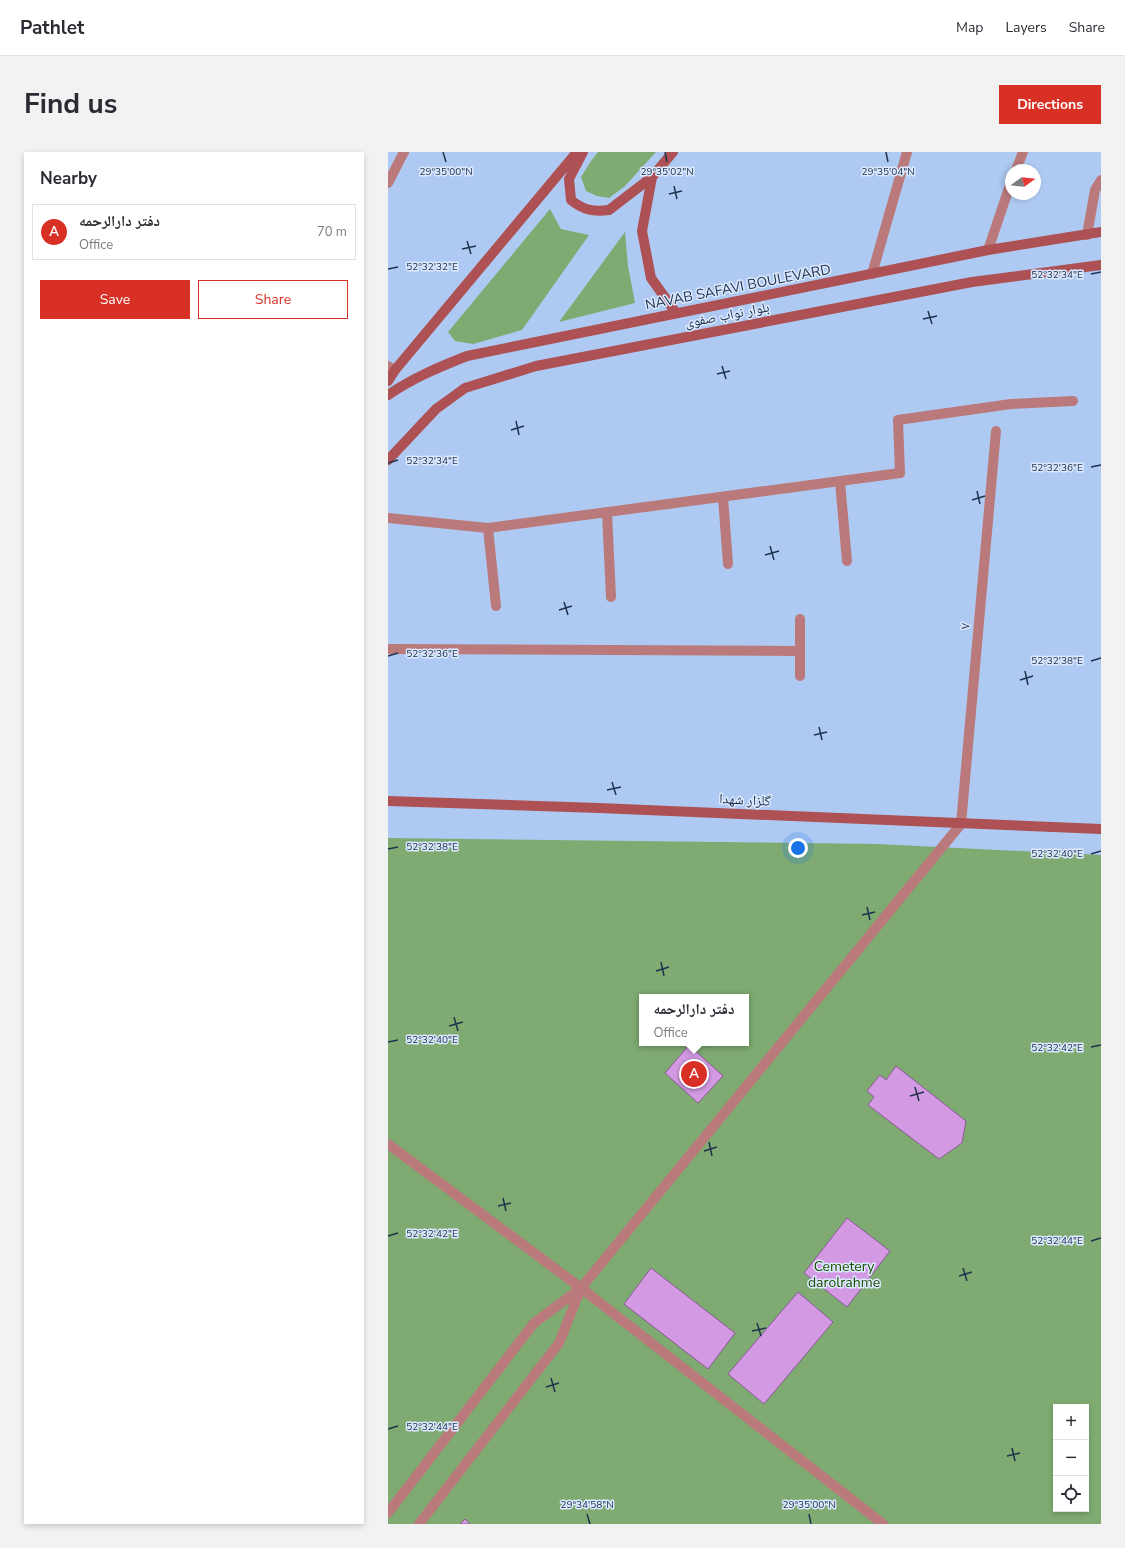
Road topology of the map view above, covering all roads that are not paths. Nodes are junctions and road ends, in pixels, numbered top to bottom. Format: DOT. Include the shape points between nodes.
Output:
graph roads {
  1 [pos="404,152"];
  2 [pos="577,152"];
  3 [pos="583,152"];
  4 [pos="673,152"];
  5 [pos="907,152"];
  6 [pos="1023,152"];
  7 [pos="1018,164"];
  8 [pos="652,177"];
  9 [pos="1101,180"];
  10 [pos="388,183"];
  11 [pos="1005,200"];
  12 [pos="1101,232"];
  13 [pos="1087,235"];
  14 [pos="988,250"];
  15 [pos="1101,266"];
  16 [pos="872,274"];
  17 [pos="676,313"];
  18 [pos="392,368"];
  19 [pos="388,381"];
  20 [pos="388,395"];
  21 [pos="1073,401"];
  22 [pos="996,431"];
  23 [pos="388,460"];
  24 [pos="840,482"];
  25 [pos="723,498"];
  26 [pos="607,513"];
  27 [pos="388,518"];
  28 [pos="488,528"];
  29 [pos="847,561"];
  30 [pos="728,564"];
  31 [pos="611,597"];
  32 [pos="496,606"];
  33 [pos="800,619"];
  34 [pos="388,649"];
  35 [pos="799,651"];
  36 [pos="800,676"];
  37 [pos="388,801"];
  38 [pos="961,824"];
  39 [pos="1101,829"];
  40 [pos="388,1144"];
  41 [pos="581,1288"];
  42 [pos="388,1513"];
  43 [pos="419,1524"];
  44 [pos="883,1524"];
  1 -- 10 [label="street"];
  2 -- 18 [label="main road"];
  3 -- 8 [label="main road" via="569,179 569,190 571,200 589,211 609,210"];
  4 -- 8 [label="main road"];
  5 -- 16 [label="street"];
  6 -- 7 [label="street"];
  8 -- 17 [label="main road" via="642,231 651,278"];
  9 -- 13 [label="street" via="1095,190"];
  11 -- 14 [label="street"];
  12 -- 13 [label="main road, NAVAB SAFAVI BOULEVARD"];
  13 -- 14 [label="main road, NAVAB SAFAVI BOULEVARD"];
  14 -- 16 [label="main road, NAVAB SAFAVI BOULEVARD"];
  15 -- 23 [label="main road, بلوار نواب صفوی" via="972,282 536,366 466,388 436,409"];
  16 -- 17 [label="main road, NAVAB SAFAVI BOULEVARD"];
  17 -- 20 [label="main road, NAVAB SAFAVI BOULEVARD" via="467,356 434,368"];
  18 -- 19 [label="main road"];
  21 -- 24 [label="street" via="1011,404 898,420 900,473"];
  22 -- 38 [label="street, ۷"];
  24 -- 25 [label="street"];
  24 -- 29 [label="street"];
  25 -- 26 [label="street"];
  25 -- 30 [label="street"];
  26 -- 28 [label="street"];
  26 -- 31 [label="street"];
  27 -- 28 [label="street"];
  28 -- 32 [label="street"];
  33 -- 35 [label="street"];
  34 -- 35 [label="street"];
  35 -- 36 [label="street"];
  37 -- 38 [label="main road, گلزار شهدا"];
  38 -- 39 [label="main road, گلزار شهدا"];
  38 -- 41 [label="street"];
  40 -- 41 [label="street"];
  41 -- 42 [label="street" via="534,1324"];
  41 -- 43 [label="street" via="559,1342"];
  41 -- 44 [label="street"];
}
